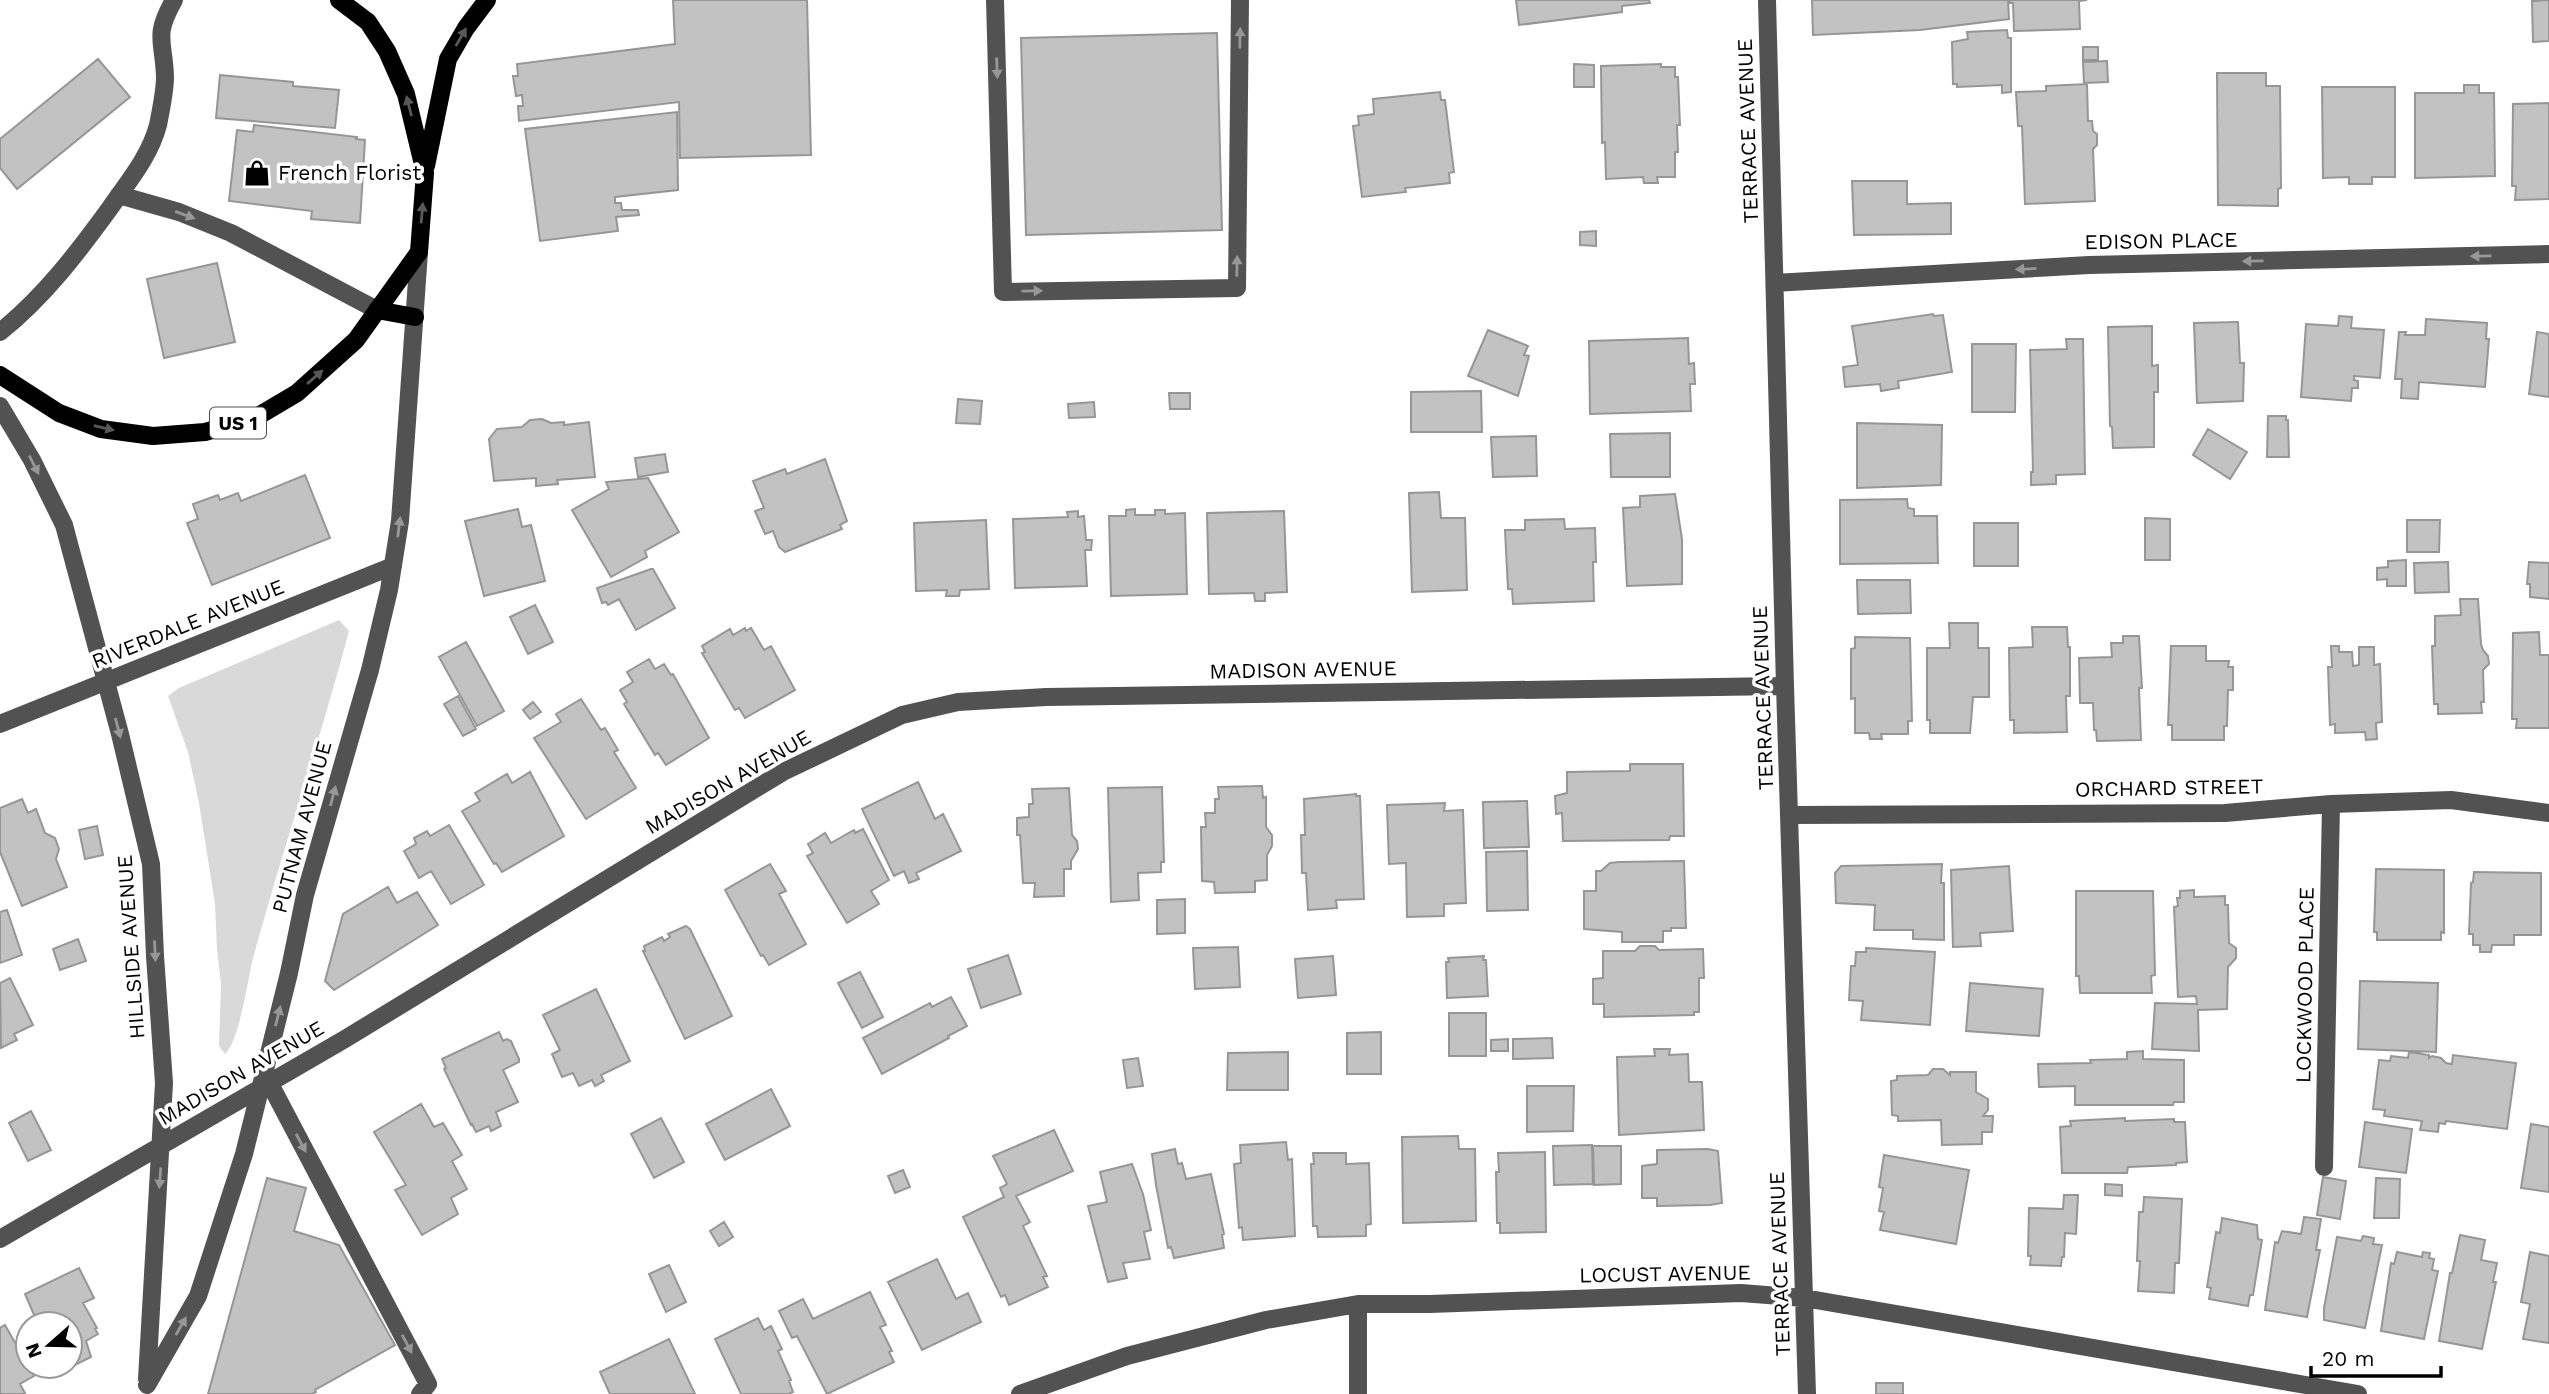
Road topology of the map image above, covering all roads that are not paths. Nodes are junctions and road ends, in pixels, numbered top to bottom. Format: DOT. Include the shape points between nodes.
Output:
graph roads {
  1 [pos="174,0"];
  2 [pos="339,0"];
  3 [pos="487,0"];
  4 [pos="995,0"];
  5 [pos="1240,0"];
  6 [pos="1767,0"];
  7 [pos="425,173"];
  8 [pos="119,195"];
  9 [pos="419,252"];
  10 [pos="2549,254"];
  11 [pos="1775,283"];
  12 [pos="377,310"];
  13 [pos="415,317"];
  14 [pos="0,332"];
  15 [pos="0,375"];
  16 [pos="0,406"];
  17 [pos="393,566"];
  18 [pos="106,682"];
  19 [pos="1785,685"];
  20 [pos="0,724"];
  21 [pos="2331,804"];
  22 [pos="2549,813"];
  23 [pos="1789,815"];
  24 [pos="265,1085"];
  25 [pos="162,1145"];
  26 [pos="2324,1167"];
  27 [pos="0,1240"];
  28 [pos="1804,1298"];
  29 [pos="1358,1304"];
  30 [pos="424,1389"];
  31 [pos="147,1390"];
  32 [pos="1020,1394"];
  33 [pos="1359,1394"];
  34 [pos="1807,1394"];
  35 [pos="2358,1394"];
  1 -- 8 [label="street" via="160,37 165,78 157,127 134,176"];
  7 -- 2 [label="main road, PUTNAM AVENUE, one-way" via="406,94 387,51 368,22"];
  7 -- 3 [label="main road, one-way" via="449,59"];
  4 -- 5 [label="street, one-way" via="1003,292 1237,288"];
  6 -- 11 [label="street, TERRACE AVENUE"];
  9 -- 7 [label="main road, PUTNAM AVENUE, one-way"];
  8 -- 12 [label="street, one-way" via="231,233"];
  8 -- 14 [label="street" via="74,258"];
  9 -- 12 [label="main road, US 1"];
  9 -- 13 [label="street, PUTNAM AVENUE"];
  10 -- 11 [label="street, EDISON PLACE, one-way" via="2089,265"];
  11 -- 19 [label="street, TERRACE AVENUE"];
  12 -- 13 [label="main road"];
  15 -- 12 [label="main road, US 1, one-way" via="59,413 102,429 153,436 205,432 255,418 297,393 356,340"];
  17 -- 13 [label="street, PUTNAM AVENUE, one-way"];
  16 -- 18 [label="street, HILLSIDE AVENUE, one-way" via="64,525"];
  17 -- 18 [label="street, RIVERDALE AVENUE"];
  24 -- 17 [label="street, PUTNAM AVENUE, one-way" via="305,895 370,670"];
  18 -- 20 [label="street, RIVERDALE AVENUE"];
  18 -- 25 [label="street, HILLSIDE AVENUE, one-way" via="151,864 164,1083"];
  19 -- 23 [label="street, TERRACE AVENUE"];
  19 -- 24 [label="street, MADISON AVENUE" via="1046,697 958,702 902,715 783,772"];
  21 -- 22 [label="street, ORCHARD STREET" via="2451,800"];
  21 -- 23 [label="street, ORCHARD STREET" via="2225,813"];
  21 -- 26 [label="street, LOCKWOOD PLACE"];
  23 -- 28 [label="street, TERRACE AVENUE"];
  24 -- 25 [label="street, MADISON AVENUE"];
  24 -- 30 [label="street, one-way"];
  31 -- 24 [label="street, PUTNAM AVENUE, one-way" via="198,1296"];
  25 -- 27 [label="street, MADISON AVENUE"];
  25 -- 31 [label="street, HILLSIDE AVENUE, one-way"];
  28 -- 29 [label="street, LOCUST AVENUE" via="1741,1293"];
  28 -- 34 [label="street, TERRACE AVENUE"];
  28 -- 35 [label="street, LOCUST AVENUE"];
  29 -- 32 [label="street, LOCUST AVENUE" via="1266,1320 1127,1356"];
  29 -- 33 [label="street"];
}
